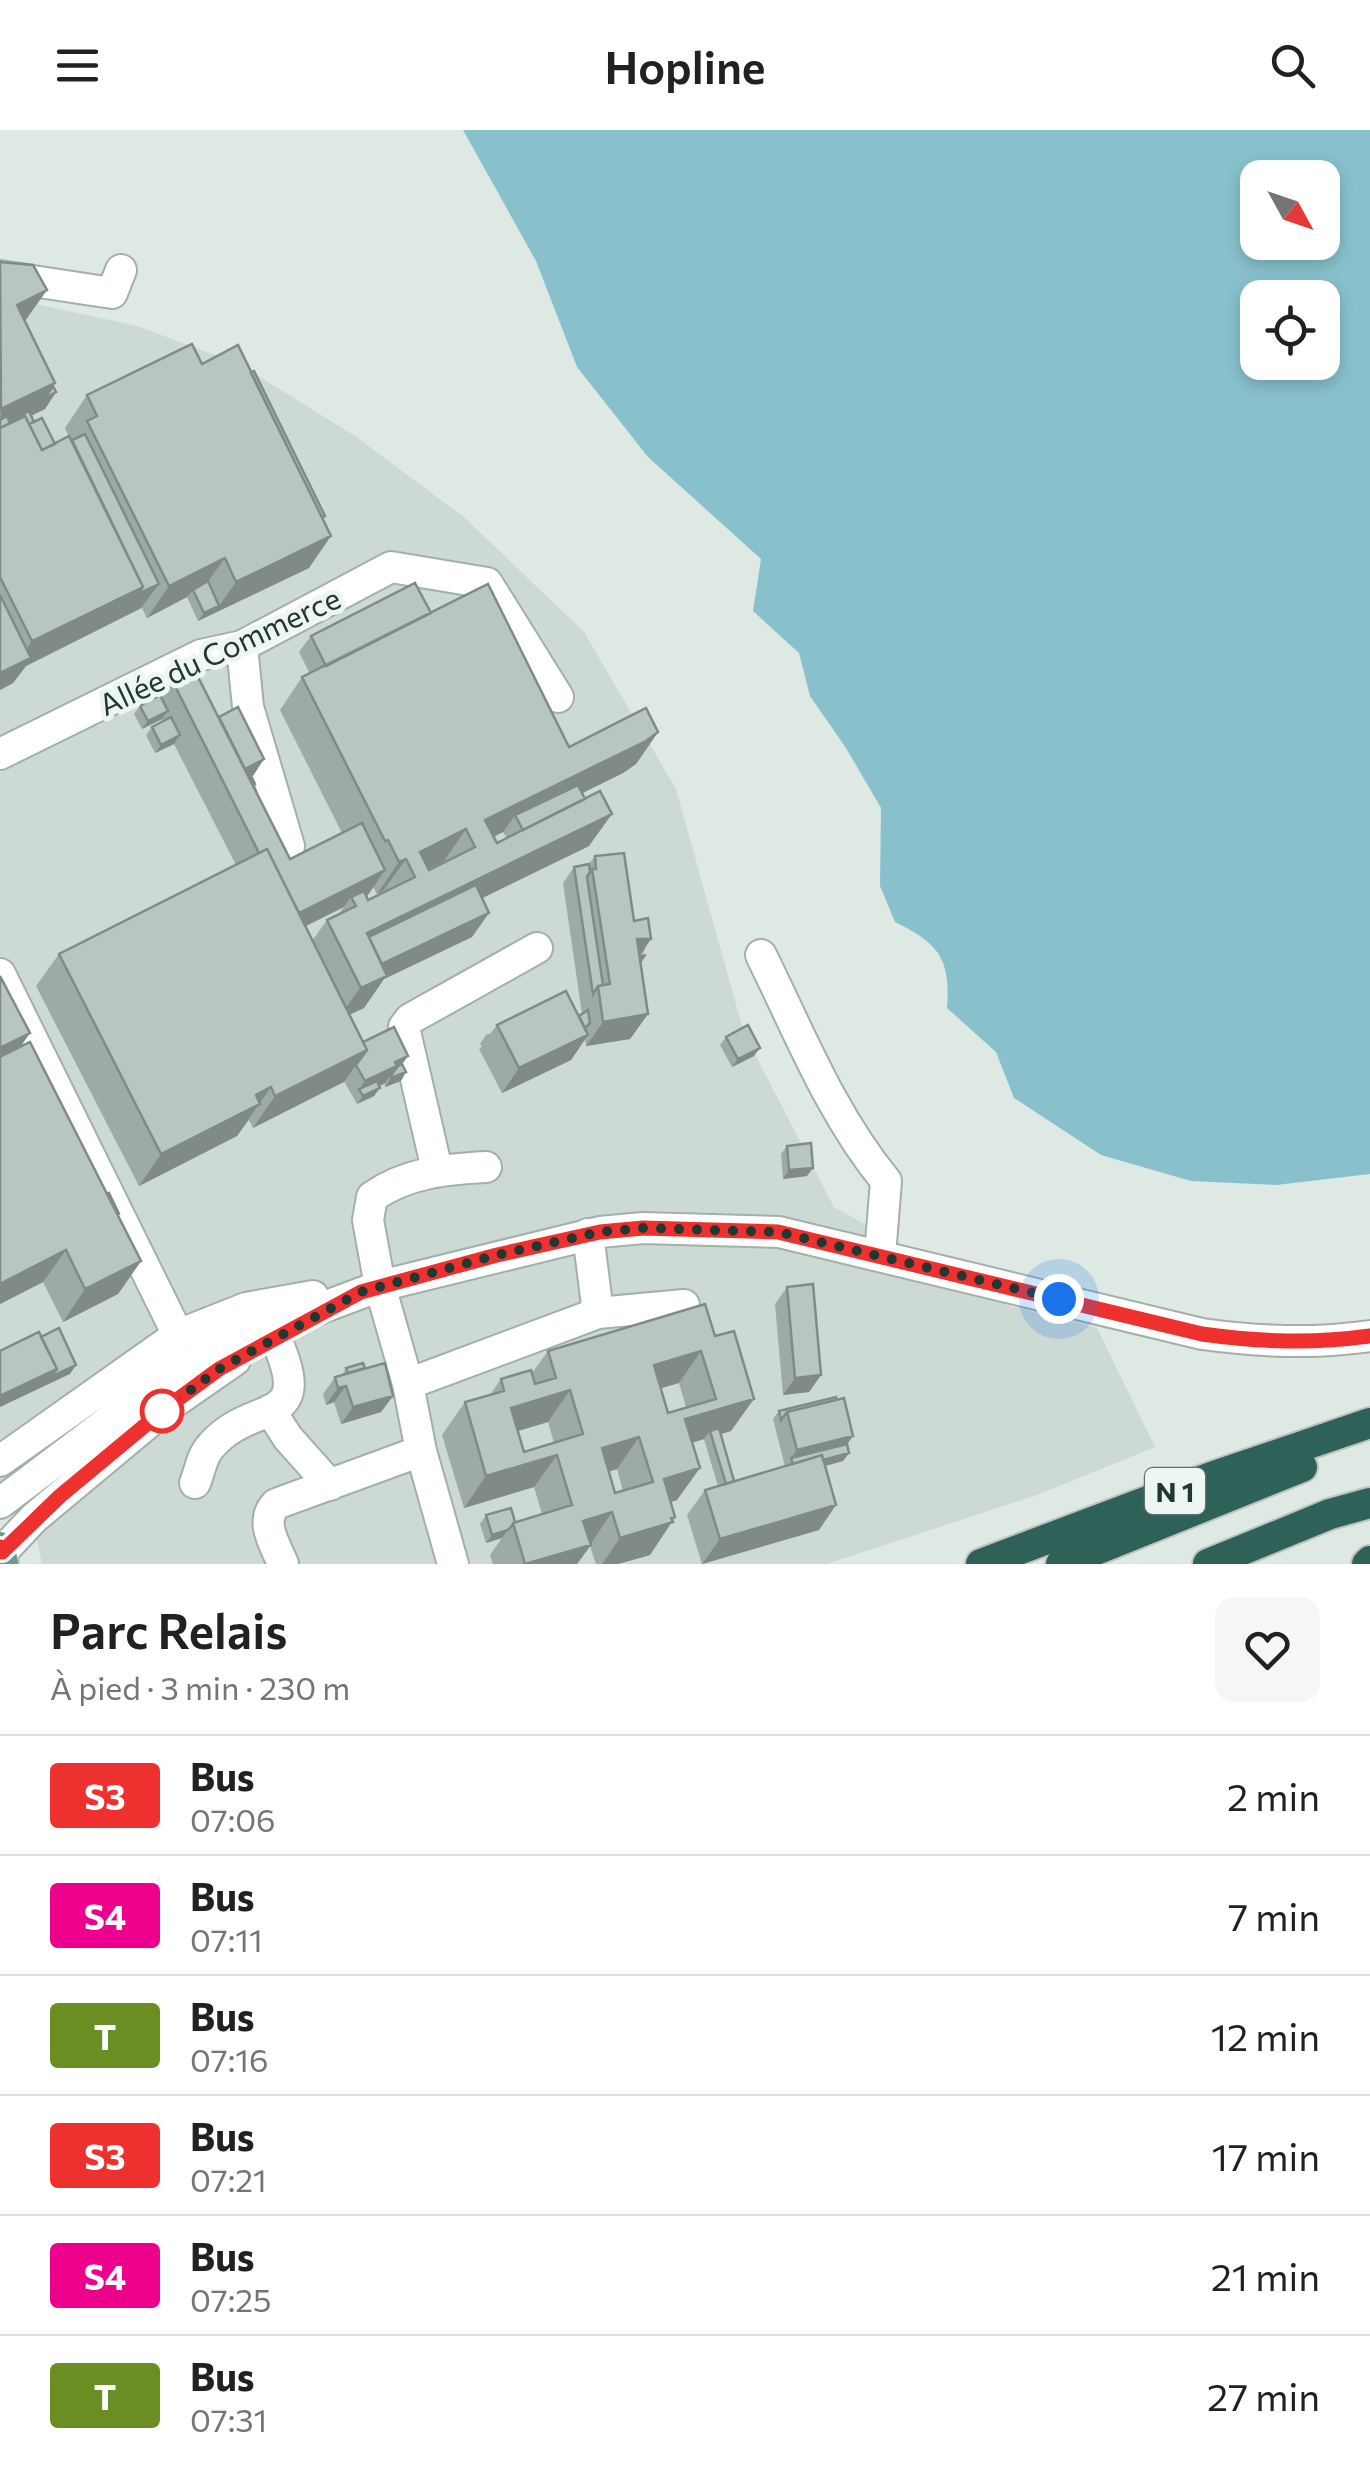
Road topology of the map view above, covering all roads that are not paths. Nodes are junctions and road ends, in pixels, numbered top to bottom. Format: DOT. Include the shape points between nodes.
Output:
graph roads {
  1 [pos="121,270"];
  2 [pos="0,276"];
  3 [pos="242,646"];
  4 [pos="558,698"];
  5 [pos="0,754"];
  6 [pos="289,846"];
  7 [pos="537,948"];
  8 [pos="761,955"];
  9 [pos="0,974"];
  10 [pos="486,1167"];
  11 [pos="437,1170"];
  12 [pos="588,1234"];
  13 [pos="880,1255"];
  14 [pos="370,1289"];
  15 [pos="684,1305"];
  16 [pos="598,1313"];
  17 [pos="178,1335"];
  18 [pos="1370,1336"];
  19 [pos="276,1339"];
  20 [pos="408,1384"];
  21 [pos="270,1410"];
  22 [pos="1370,1423"];
  23 [pos="1370,1442"];
  24 [pos="421,1451"];
  25 [pos="0,1462"];
  26 [pos="196,1483"];
  27 [pos="330,1485"];
  28 [pos="0,1502"];
  29 [pos="1370,1502"];
  30 [pos="2,1554"];
  31 [pos="283,1564"];
  32 [pos="453,1564"];
  33 [pos="981,1564"];
  34 [pos="1061,1564"];
  35 [pos="1208,1564"];
  1 -- 2 [label="street" via="112,293"];
  3 -- 4 [label="street, Allée du Commerce" via="391,567 487,583"];
  3 -- 5 [label="street, Allée du Commerce" via="200,655"];
  3 -- 6 [label="street" via="248,707"];
  7 -- 11 [label="street" via="404,1027"];
  8 -- 13 [label="street" via="830,1098 886,1180"];
  9 -- 17 [label="street"];
  10 -- 11 [label="street"];
  11 -- 14 [label="street" via="372,1197"];
  12 -- 13 [label="street" via="643,1228 778,1232"];
  12 -- 14 [label="street"];
  12 -- 16 [label="street"];
  13 -- 18 [label="street" via="1202,1334 1266,1343"];
  14 -- 17 [label="street" via="246,1308"];
  14 -- 19 [label="street"];
  14 -- 20 [label="street"];
  14 -- 28 [label="street" via="178,1368"];
  15 -- 16 [label="street"];
  16 -- 20 [label="street"];
  17 -- 25 [label="street"];
  19 -- 21 [label="street" via="289,1394"];
  19 -- 30 [label="street" via="166,1408 34,1518"];
  20 -- 24 [label="street"];
  21 -- 26 [label="street" via="231,1427 208,1448"];
  21 -- 27 [label="street"];
  22 -- 33 [label="highway, N 1"];
  23 -- 34 [label="highway"];
  24 -- 27 [label="street"];
  24 -- 32 [label="street"];
  27 -- 31 [label="street" via="268,1512"];
  29 -- 35 [label="highway"];
}
